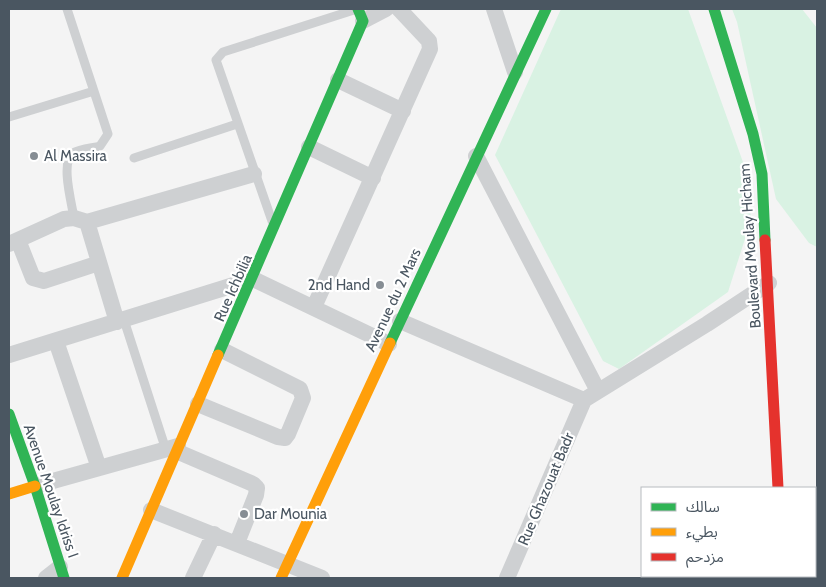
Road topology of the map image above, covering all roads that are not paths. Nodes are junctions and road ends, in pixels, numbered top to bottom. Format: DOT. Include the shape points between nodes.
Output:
graph roads {
  1 [pos="67,9"];
  2 [pos="386,9"];
  3 [pos="399,9"];
  4 [pos="494,9"];
  5 [pos="546,9"];
  6 [pos="714,9"];
  7 [pos="359,13"];
  8 [pos="515,72"];
  9 [pos="338,80"];
  10 [pos="94,91"];
  11 [pos="403,111"];
  12 [pos="9,117"];
  13 [pos="237,124"];
  14 [pos="310,147"];
  15 [pos="476,156"];
  16 [pos="134,158"];
  17 [pos="254,174"];
  18 [pos="372,178"];
  19 [pos="80,220"];
  20 [pos="275,228"];
  21 [pos="13,242"];
  22 [pos="99,263"];
  23 [pos="253,279"];
  24 [pos="769,282"];
  25 [pos="314,307"];
  26 [pos="120,321"];
  27 [pos="400,321"];
  28 [pos="56,341"];
  29 [pos="389,344"];
  30 [pos="222,350"];
  31 [pos="9,356"];
  32 [pos="591,396"];
  33 [pos="198,404"];
  34 [pos="9,414"];
  35 [pos="174,449"];
  36 [pos="99,468"];
  37 [pos="35,486"];
  38 [pos="778,487"];
  39 [pos="9,494"];
  40 [pos="151,510"];
  41 [pos="214,534"];
  42 [pos="237,543"];
  43 [pos="288,563"];
  44 [pos="62,573"];
  45 [pos="46,578"];
  46 [pos="122,578"];
  47 [pos="193,578"];
  48 [pos="281,578"];
  49 [pos="322,578"];
  50 [pos="507,578"];
  1 -- 10 [label="lane"];
  2 -- 7 [label="street"];
  3 -- 11 [label="street" via="430,44"];
  4 -- 8 [label="street"];
  5 -- 8 [label="street, Avenue du 2 Mars"];
  6 -- 24 [label="street, Boulevard Moulay Hicham" via="753,134 762,174"];
  7 -- 9 [label="street, Rue Ichbilia"];
  7 -- 13 [label="lane" via="219,54 217,66"];
  8 -- 15 [label="street, Avenue du 2 Mars"];
  9 -- 11 [label="street"];
  9 -- 14 [label="street, Rue Ichbilia"];
  10 -- 12 [label="lane"];
  10 -- 19 [label="lane" via="108,134 100,146 73,153 66,172"];
  11 -- 18 [label="street"];
  13 -- 16 [label="lane"];
  13 -- 17 [label="lane"];
  14 -- 18 [label="street"];
  14 -- 20 [label="street, Rue Ichbilia"];
  15 -- 27 [label="street, Avenue du 2 Mars"];
  15 -- 32 [label="street"];
  17 -- 19 [label="street"];
  17 -- 20 [label="lane"];
  18 -- 25 [label="street"];
  19 -- 21 [label="street" via="53,222"];
  19 -- 22 [label="street"];
  20 -- 23 [label="street, Rue Ichbilia"];
  21 -- 22 [label="street" via="33,278 38,280 44,281"];
  22 -- 26 [label="street"];
  23 -- 25 [label="street"];
  23 -- 26 [label="street"];
  23 -- 30 [label="street, Rue Ichbilia"];
  24 -- 32 [label="street"];
  24 -- 38 [label="street, Boulevard Moulay Hicham"];
  25 -- 29 [label="street"];
  26 -- 28 [label="street"];
  26 -- 35 [label="lane"];
  27 -- 29 [label="street, Avenue du 2 Mars"];
  27 -- 32 [label="street"];
  28 -- 31 [label="street"];
  28 -- 36 [label="street"];
  29 -- 43 [label="street, Avenue du 2 Mars"];
  30 -- 33 [label="street, Rue Ichbilia"];
  30 -- 33 [label="street" via="300,389 303,398 288,434 285,438 278,437"];
  32 -- 50 [label="street, Rue Ghazouat Badr"];
  33 -- 35 [label="street, Rue Ichbilia"];
  34 -- 37 [label="street, Avenue Moulay Idriss I"];
  35 -- 36 [label="street"];
  35 -- 40 [label="street, Rue Ichbilia"];
  35 -- 42 [label="street" via="257,488"];
  36 -- 37 [label="street"];
  37 -- 39 [label="street"];
  37 -- 44 [label="street, Avenue Moulay Idriss I"];
  40 -- 41 [label="street"];
  40 -- 46 [label="street, Rue Ichbilia"];
  41 -- 42 [label="street"];
  41 -- 47 [label="street"];
  42 -- 43 [label="street"];
  43 -- 48 [label="street, Avenue du 2 Mars"];
  43 -- 49 [label="street"];
  44 -- 45 [label="street"];
}
